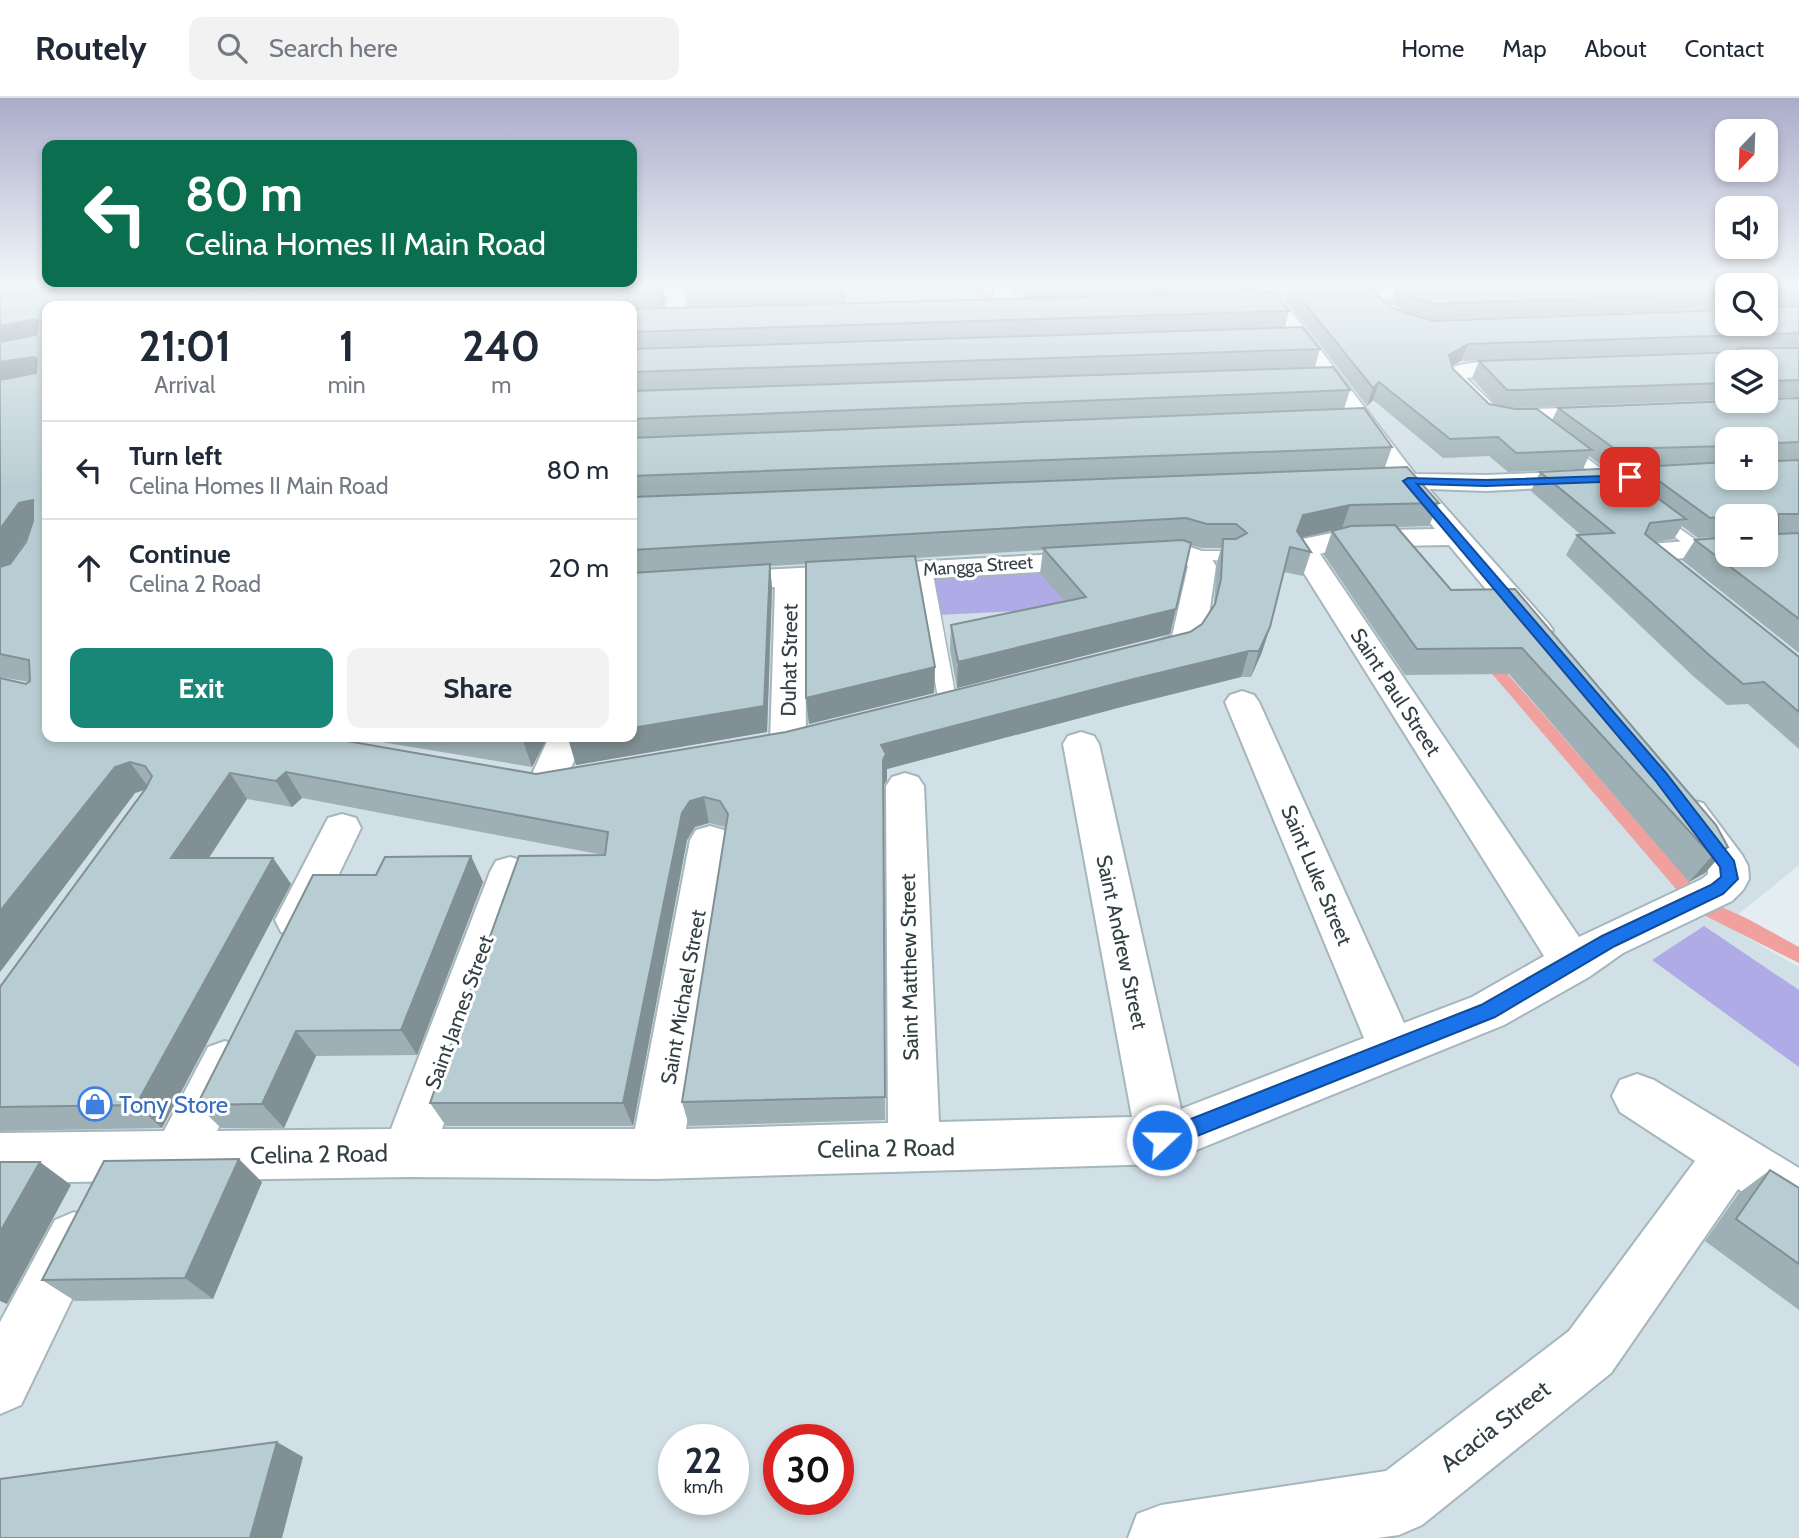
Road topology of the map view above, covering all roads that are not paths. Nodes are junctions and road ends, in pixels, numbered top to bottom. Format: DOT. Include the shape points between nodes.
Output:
graph roads {
  1 [pos="1315,352"];
  2 [pos="1696,352"];
  3 [pos="1715,362"];
  4 [pos="1673,363"];
  5 [pos="1715,365"];
  6 [pos="1549,368"];
  7 [pos="1334,378"];
  8 [pos="1307,379"];
  9 [pos="1778,403"];
  10 [pos="1798,407"];
  11 [pos="1622,413"];
  12 [pos="1518,418"];
  13 [pos="1364,420"];
  14 [pos="1337,421"];
  15 [pos="1715,474"];
  16 [pos="1606,479"];
  17 [pos="1399,480"];
  18 [pos="1627,494"];
  19 [pos="1647,509"];
  20 [pos="1458,537"];
  21 [pos="1715,547"];
  22 [pos="1698,548"];
  23 [pos="923,569"];
  24 [pos="790,577"];
  25 [pos="637,586"];
  26 [pos="1693,589"];
  27 [pos="1556,653"];
  28 [pos="1114,663"];
  29 [pos="1242,702"];
  30 [pos="947,704"];
  31 [pos="563,742"];
  32 [pos="788,742"];
  33 [pos="1081,744"];
  34 [pos="587,778"];
  35 [pos="905,786"];
  36 [pos="1669,787"];
  37 [pos="342,828"];
  38 [pos="710,840"];
  39 [pos="510,872"];
  40 [pos="281,950"];
  41 [pos="1591,953"];
  42 [pos="244,1023"];
  43 [pos="1392,1048"];
  44 [pos="1637,1096"];
  45 [pos="1162,1140"];
  46 [pos="914,1148"];
  47 [pos="408,1153"];
  48 [pos="656,1154"];
  49 [pos="117,1155"];
  50 [pos="1731,1155"];
  51 [pos="178,1157"];
  52 [pos="0,1158"];
  53 [pos="1799,1198"];
  54 [pos="0,1384"];
  55 [pos="1161,1538"];
  1 -- 7 [label="street"];
  2 -- 3 [label="street"];
  4 -- 5 [label="street"];
  6 -- 12 [label="street" via="1461,370 1455,374 1491,415"];
  7 -- 8 [label="street"];
  7 -- 13 [label="street"];
  9 -- 10 [label="street"];
  11 -- 12 [label="street"];
  12 -- 16 [label="lane"];
  13 -- 14 [label="street"];
  13 -- 17 [label="street"];
  15 -- 16 [label="street"];
  16 -- 17 [label="street"];
  16 -- 18 [label="lane"];
  17 -- 20 [label="street"];
  19 -- 22 [label="lane"];
  20 -- 27 [label="street"];
  20 -- 41 [label="street, Saint Paul Street" via="1356,539 1308,546 1306,554"];
  21 -- 22 [label="street"];
  22 -- 26 [label="street" via="1649,552"];
  23 -- 24 [label="street, Mangga Street"];
  23 -- 28 [label="street, Mangga Street" via="1181,553 1207,557 1185,642"];
  23 -- 30 [label="lane"];
  24 -- 25 [label="street, Mangga Street"];
  24 -- 32 [label="street, Duhat Street"];
  29 -- 43 [label="street, Saint Luke Street"];
  31 -- 34 [label="street" via="533,783"];
  33 -- 45 [label="street, Saint Andrew Street"];
  35 -- 46 [label="street, Saint Matthew Street"];
  36 -- 41 [label="street, Celina 2 Road" via="1728,866 1729,879 1717,890"];
  37 -- 40 [label="street"];
  38 -- 48 [label="street, Saint Michael Street"];
  39 -- 47 [label="street, Saint James Street"];
  41 -- 43 [label="street, Celina 2 Road" via="1488,1011"];
  42 -- 51 [label="street"];
  43 -- 45 [label="street, Celina 2 Road"];
  44 -- 50 [label="street"];
  45 -- 46 [label="street, Celina 2 Road"];
  46 -- 48 [label="street, Celina 2 Road"];
  47 -- 48 [label="street, Celina 2 Road"];
  47 -- 51 [label="street, Celina 2 Road"];
  49 -- 51 [label="street, Celina 2 Road"];
  49 -- 52 [label="street, Celina 2 Road"];
  49 -- 54 [label="street"];
  50 -- 53 [label="street"];
  50 -- 55 [label="street, Acacia Street" via="1590,1352 1399,1502"];
}
